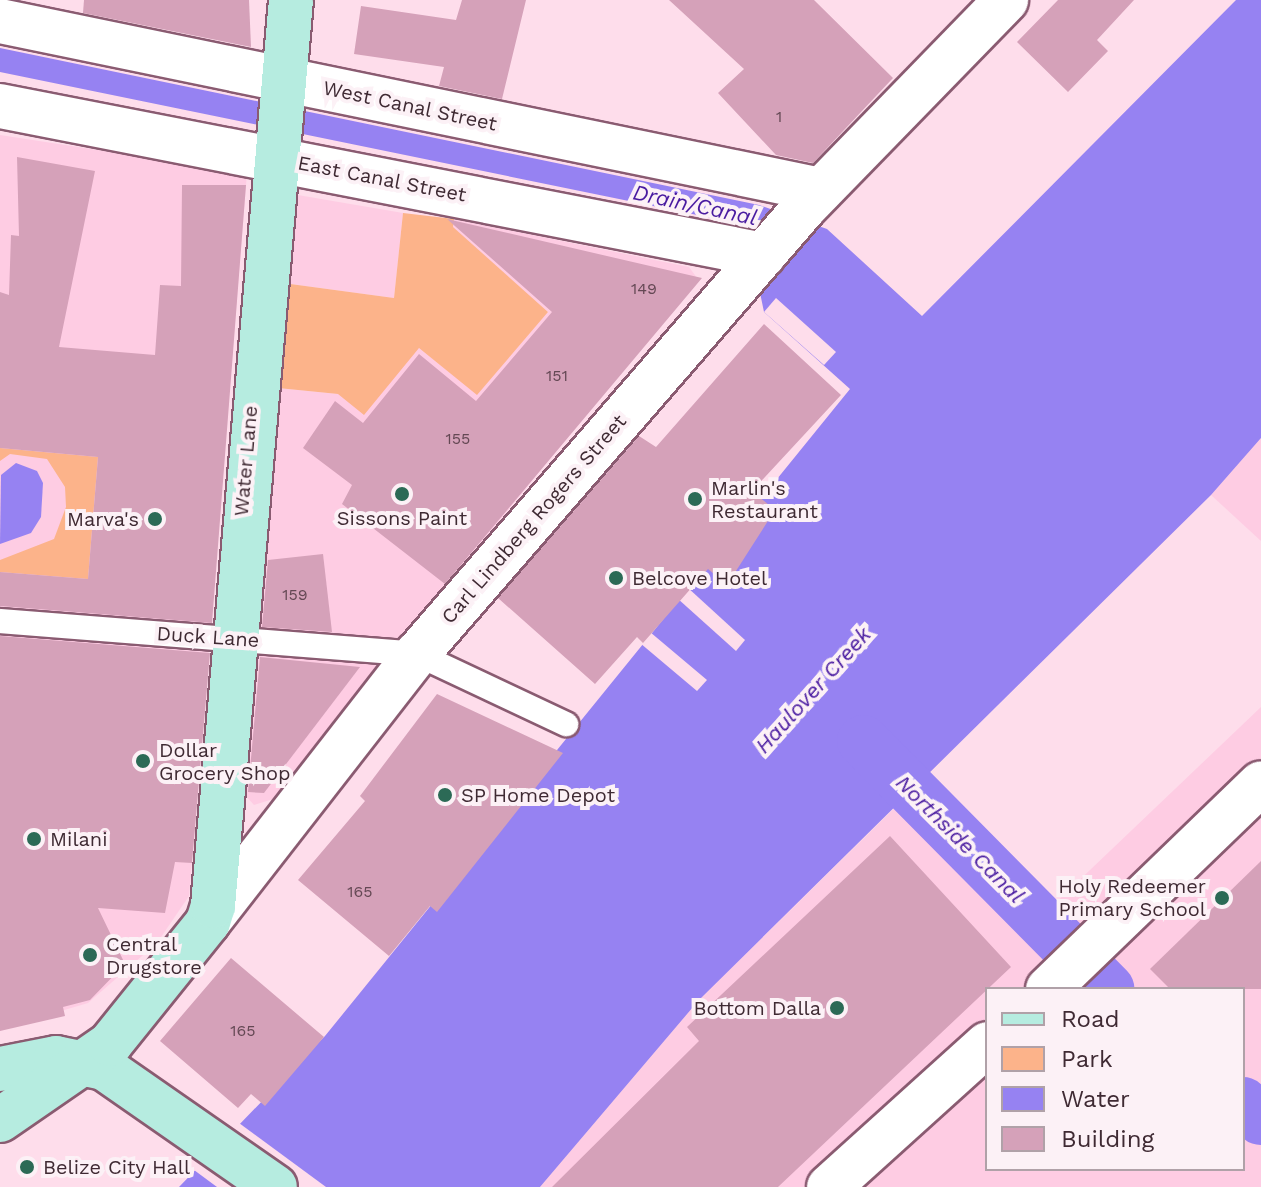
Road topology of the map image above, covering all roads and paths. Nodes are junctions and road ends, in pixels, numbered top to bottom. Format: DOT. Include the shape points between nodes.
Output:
graph roads {
  1 [pos="291,0"];
  2 [pos="1006,0"];
  3 [pos="0,21"];
  4 [pos="0,106"];
  5 [pos="279,117"];
  6 [pos="813,199"];
  7 [pos="769,250"];
  8 [pos="0,621"];
  9 [pos="231,638"];
  10 [pos="417,654"];
  11 [pos="566,724"];
  12 [pos="1261,783"];
  13 [pos="208,922"];
  14 [pos="1055,983"];
  15 [pos="985,1046"];
  16 [pos="91,1063"];
  17 [pos="0,1069"];
  18 [pos="0,1120"];
  19 [pos="275,1187"];
  20 [pos="829,1187"];
  1 -- 5 [label="main road, Water Lane"];
  2 -- 6 [label="street, Carl Lindberg Rogers Street"];
  3 -- 5 [label="street, West Canal Street"];
  4 -- 5 [label="street, East Canal Street"];
  5 -- 6 [label="street, West Canal Street"];
  5 -- 7 [label="street, East Canal Street"];
  5 -- 9 [label="main road, Water Lane"];
  6 -- 7 [label="street, Carl Lindberg Rogers Street"];
  7 -- 10 [label="street, Carl Lindberg Rogers Street"];
  8 -- 9 [label="lane, Duck Lane"];
  9 -- 10 [label="lane, Duck Lane"];
  9 -- 13 [label="main road, Water Lane" via="219,873"];
  10 -- 11 [label="lane"];
  10 -- 13 [label="street, Carl Lindberg Rogers Street"];
  12 -- 14 [label="street"];
  13 -- 16 [label="main road, Carl Lindberg Rogers Street"];
  15 -- 20 [label="street"];
  16 -- 17 [label="main road" via="56,1058"];
  16 -- 18 [label="main road, Carl Lindberg Rogers Street"];
  16 -- 19 [label="main road"];
}
